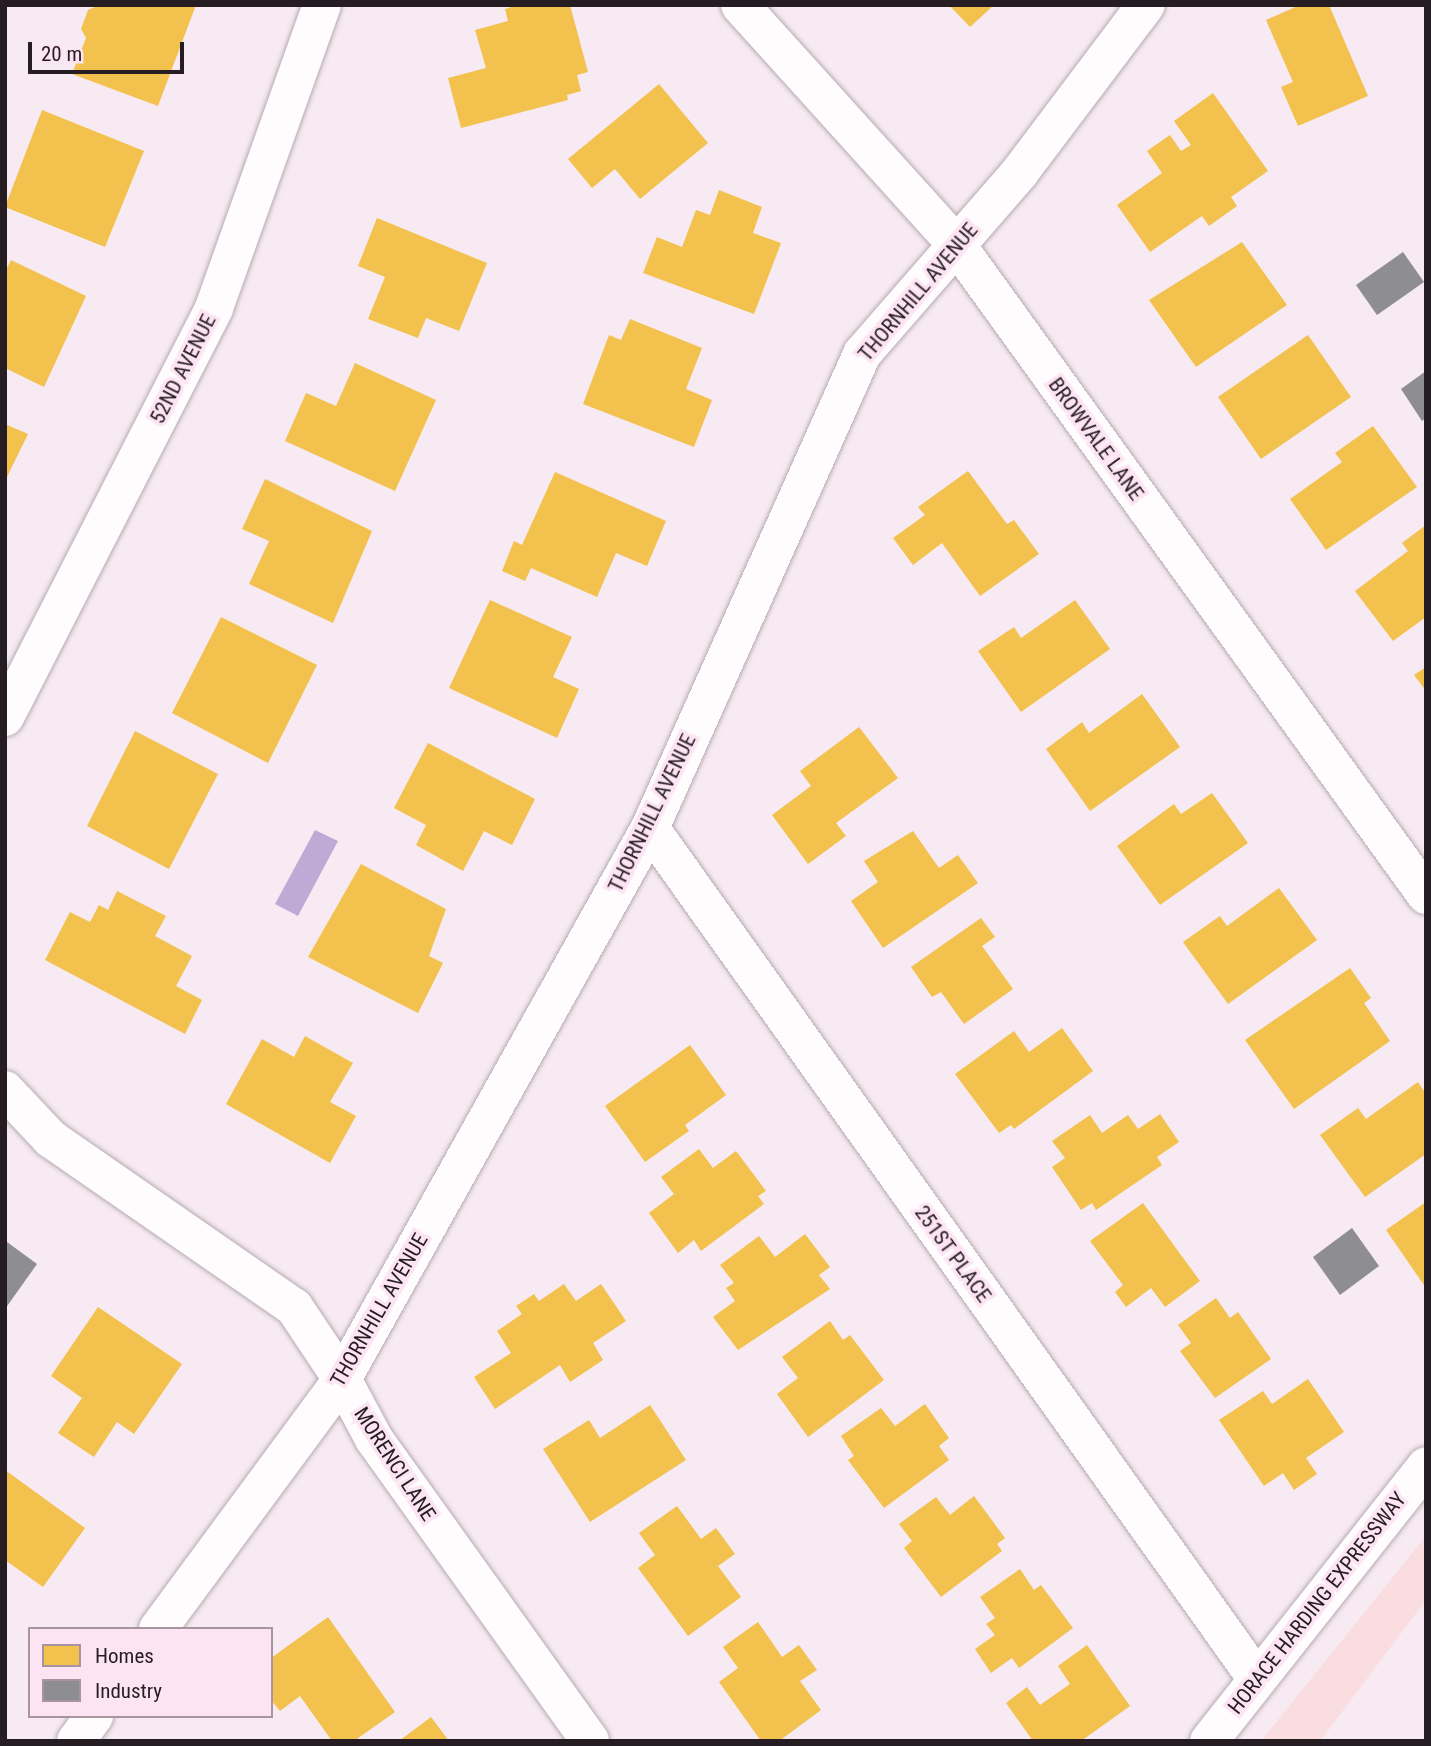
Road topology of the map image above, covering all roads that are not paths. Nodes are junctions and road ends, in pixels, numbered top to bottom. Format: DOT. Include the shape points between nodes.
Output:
graph roads {
  1 [pos="322,5"];
  2 [pos="740,5"];
  3 [pos="1146,5"];
  4 [pos="956,244"];
  5 [pos="5,717"];
  6 [pos="650,828"];
  7 [pos="1426,895"];
  8 [pos="5,1090"];
  9 [pos="342,1379"];
  10 [pos="1426,1465"];
  11 [pos="159,1627"];
  12 [pos="1258,1679"];
  13 [pos="93,1718"];
  14 [pos="76,1741"];
  15 [pos="590,1741"];
  16 [pos="1209,1741"];
  1 -- 5 [label="street, 52ND AVENUE" via="214,308"];
  2 -- 4 [label="street, BROWVALE LANE"];
  3 -- 4 [label="street, THORNHILL AVENUE" via="1020,172"];
  4 -- 6 [label="street, THORNHILL AVENUE" via="862,355"];
  4 -- 7 [label="street, BROWVALE LANE"];
  6 -- 9 [label="street, THORNHILL AVENUE"];
  6 -- 12 [label="street, 251ST PLACE"];
  8 -- 9 [label="street, MORENCI LANE" via="51,1139 294,1307"];
  9 -- 11 [label="street, THORNHILL AVENUE"];
  9 -- 15 [label="street, MORENCI LANE" via="374,1439"];
  10 -- 12 [label="street, HORACE HARDING EXPRESSWAY"];
  12 -- 16 [label="street, HORACE HARDING EXPRESSWAY"];
  13 -- 14 [label="street"];
}
